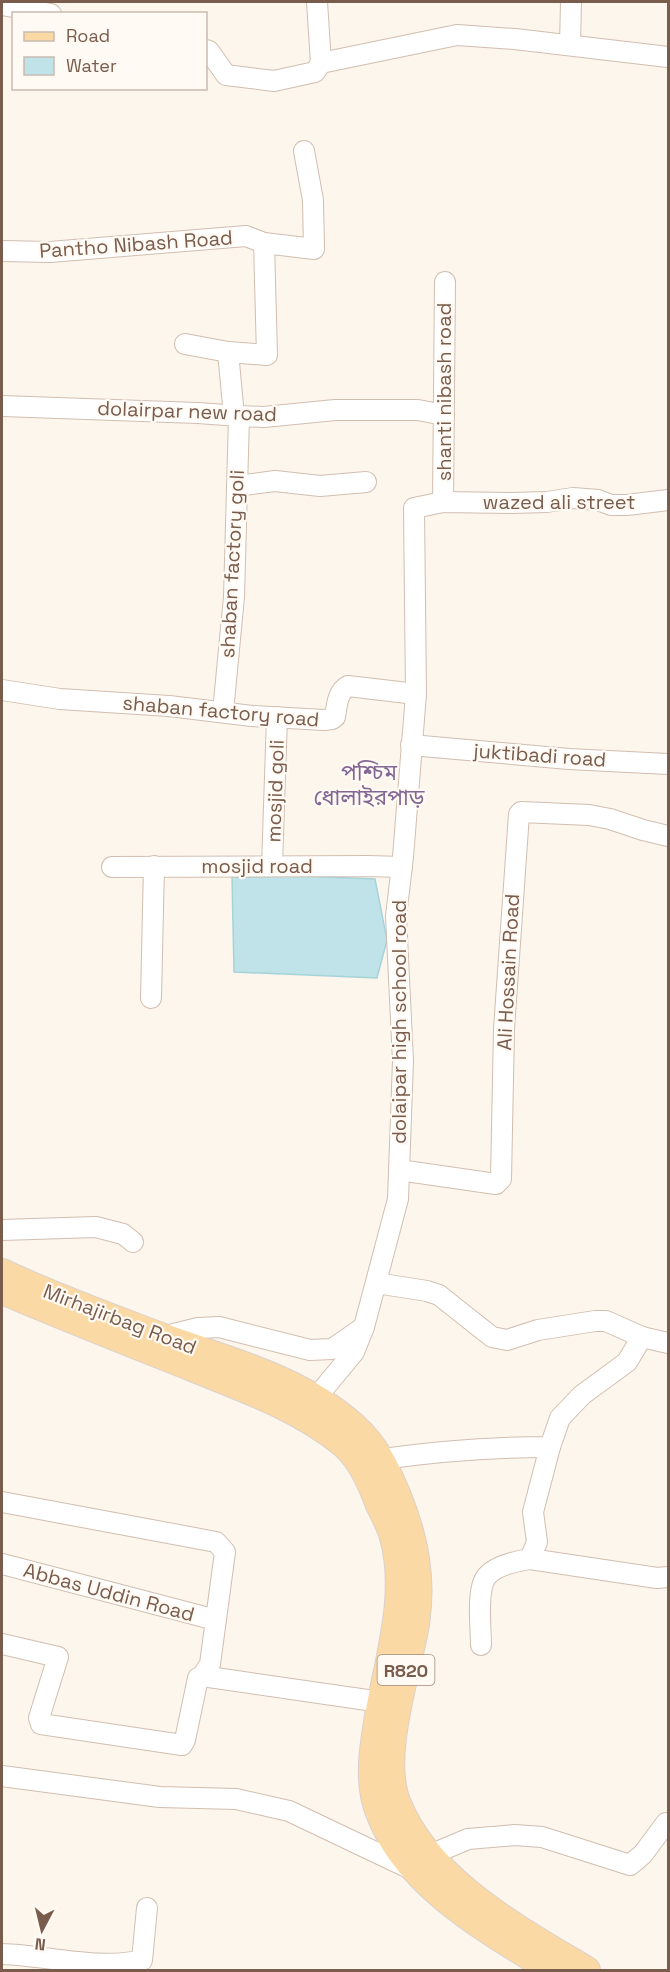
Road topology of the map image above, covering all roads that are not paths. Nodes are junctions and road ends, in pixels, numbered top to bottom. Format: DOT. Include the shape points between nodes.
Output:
graph roads {
  1 [pos="317,2"];
  2 [pos="571,2"];
  3 [pos="2,5"];
  4 [pos="40,12"];
  5 [pos="570,45"];
  6 [pos="207,50"];
  7 [pos="669,57"];
  8 [pos="321,63"];
  9 [pos="304,152"];
  10 [pos="264,243"];
  11 [pos="2,251"];
  12 [pos="445,282"];
  13 [pos="185,344"];
  14 [pos="228,352"];
  15 [pos="2,406"];
  16 [pos="444,415"];
  17 [pos="237,416"];
  18 [pos="366,483"];
  19 [pos="237,486"];
  20 [pos="669,500"];
  21 [pos="443,502"];
  22 [pos="414,508"];
  23 [pos="2,690"];
  24 [pos="416,694"];
  25 [pos="223,712"];
  26 [pos="277,717"];
  27 [pos="411,745"];
  28 [pos="669,764"];
  29 [pos="669,836"];
  30 [pos="154,866"];
  31 [pos="272,866"];
  32 [pos="112,867"];
  33 [pos="402,867"];
  34 [pos="151,998"];
  35 [pos="399,1170"];
  36 [pos="2,1230"];
  37 [pos="133,1242"];
  38 [pos="2,1272"];
  39 [pos="376,1282"];
  40 [pos="2,1292"];
  41 [pos="364,1327"];
  42 [pos="642,1337"];
  43 [pos="669,1343"];
  44 [pos="159,1345"];
  45 [pos="236,1374"];
  46 [pos="315,1399"];
  47 [pos="550,1447"];
  48 [pos="383,1459"];
  49 [pos="370,1483"];
  50 [pos="2,1502"];
  51 [pos="530,1559"];
  52 [pos="2,1564"];
  53 [pos="669,1577"];
  54 [pos="216,1620"];
  55 [pos="2,1644"];
  56 [pos="481,1645"];
  57 [pos="202,1676"];
  58 [pos="381,1702"];
  59 [pos="2,1776"];
  60 [pos="669,1824"];
  61 [pos="422,1862"];
  62 [pos="147,1908"];
  63 [pos="2,1954"];
  64 [pos="551,1971"];
  65 [pos="587,1971"];
  1 -- 8 [label="street"];
  2 -- 5 [label="street"];
  3 -- 4 [label="street"];
  5 -- 7 [label="street"];
  5 -- 8 [label="street" via="457,35"];
  6 -- 8 [label="street" via="226,75 274,81 315,72"];
  9 -- 10 [label="street, Pantho Nibash Road" via="313,200 314,249"];
  10 -- 11 [label="street, Pantho Nibash Road" via="246,236 50,252"];
  10 -- 14 [label="street" via="267,355"];
  12 -- 16 [label="street, shanti nibash road"];
  13 -- 14 [label="street"];
  14 -- 17 [label="street, shaban factory goli"];
  15 -- 17 [label="street, dolairpar new road"];
  16 -- 17 [label="street, dolairpar new road" via="418,410 335,410"];
  16 -- 21 [label="street, shanti nibash road"];
  17 -- 19 [label="street, shaban factory goli"];
  18 -- 19 [label="street" via="320,486 275,481"];
  19 -- 25 [label="street, shaban factory goli" via="234,597"];
  20 -- 21 [label="street, wazed ali street" via="627,505 573,498 547,502"];
  21 -- 22 [label="street, wazed ali street"];
  22 -- 24 [label="street, dolaipar high school road"];
  23 -- 25 [label="street, shaban factory road" via="60,699"];
  24 -- 26 [label="street, shaban factory road" via="348,686 342,689 333,719"];
  24 -- 27 [label="street, dolaipar high school road"];
  25 -- 26 [label="street, shaban factory road"];
  26 -- 31 [label="street, mosjid goli"];
  27 -- 28 [label="street, juktibadi road"];
  27 -- 33 [label="street, dolaipar high school road"];
  29 -- 35 [label="street, Ali Hossain Road" via="589,815 521,812 505,1006 501,1179 496,1184"];
  30 -- 31 [label="street, mosjid road"];
  30 -- 32 [label="street, mosjid road"];
  30 -- 34 [label="street"];
  31 -- 33 [label="street, mosjid road"];
  33 -- 35 [label="street, dolaipar high school road" via="396,916 403,1061"];
  35 -- 39 [label="street, dolaipar high school road" via="395,1214"];
  36 -- 37 [label="street" via="96,1227 123,1234"];
  38 -- 44 [label="main road, Mirhajirbag Road / R820"];
  39 -- 41 [label="street, dolaipar high school road"];
  39 -- 42 [label="street" via="439,1295 492,1337 507,1340 538,1330 606,1321"];
  40 -- 44 [label="main road, R820"];
  41 -- 44 [label="street" via="332,1349 310,1350 219,1327 198,1328"];
  41 -- 46 [label="street, dolaipar high school road" via="354,1353"];
  42 -- 43 [label="street"];
  42 -- 47 [label="street" via="627,1362 582,1395 560,1418"];
  44 -- 45 [label="main road, R820"];
  45 -- 46 [label="main road, R820" via="268,1374"];
  45 -- 49 [label="main road, R820" via="345,1446"];
  46 -- 48 [label="main road, R820" via="354,1426"];
  47 -- 48 [label="street" via="493,1447"];
  47 -- 51 [label="street" via="533,1512 537,1542"];
  48 -- 49 [label="street"];
  48 -- 61 [label="main road, R820" via="410,1525 418,1569 416,1622 394,1732 393,1790"];
  49 -- 58 [label="main road, R820" via="393,1538 398,1573 398,1605"];
  50 -- 54 [label="street" via="216,1542 225,1552"];
  51 -- 53 [label="street"];
  51 -- 56 [label="street" via="510,1562 487,1575 480,1590"];
  52 -- 54 [label="street, Abbas Uddin Road"];
  54 -- 57 [label="street" via="210,1664"];
  55 -- 57 [label="street" via="58,1657 39,1718 41,1724 52,1726 182,1745 198,1678"];
  57 -- 58 [label="street"];
  58 -- 61 [label="main road, R820" via="372,1781 377,1809 388,1831"];
  59 -- 61 [label="street" via="160,1797 236,1799 289,1811"];
  60 -- 61 [label="street" via="630,1865 543,1837 515,1835 468,1839"];
  61 -- 64 [label="main road, R820" via="457,1909"];
  61 -- 65 [label="main road, R820"];
  62 -- 63 [label="street" via="142,1960 98,1963"];
}
